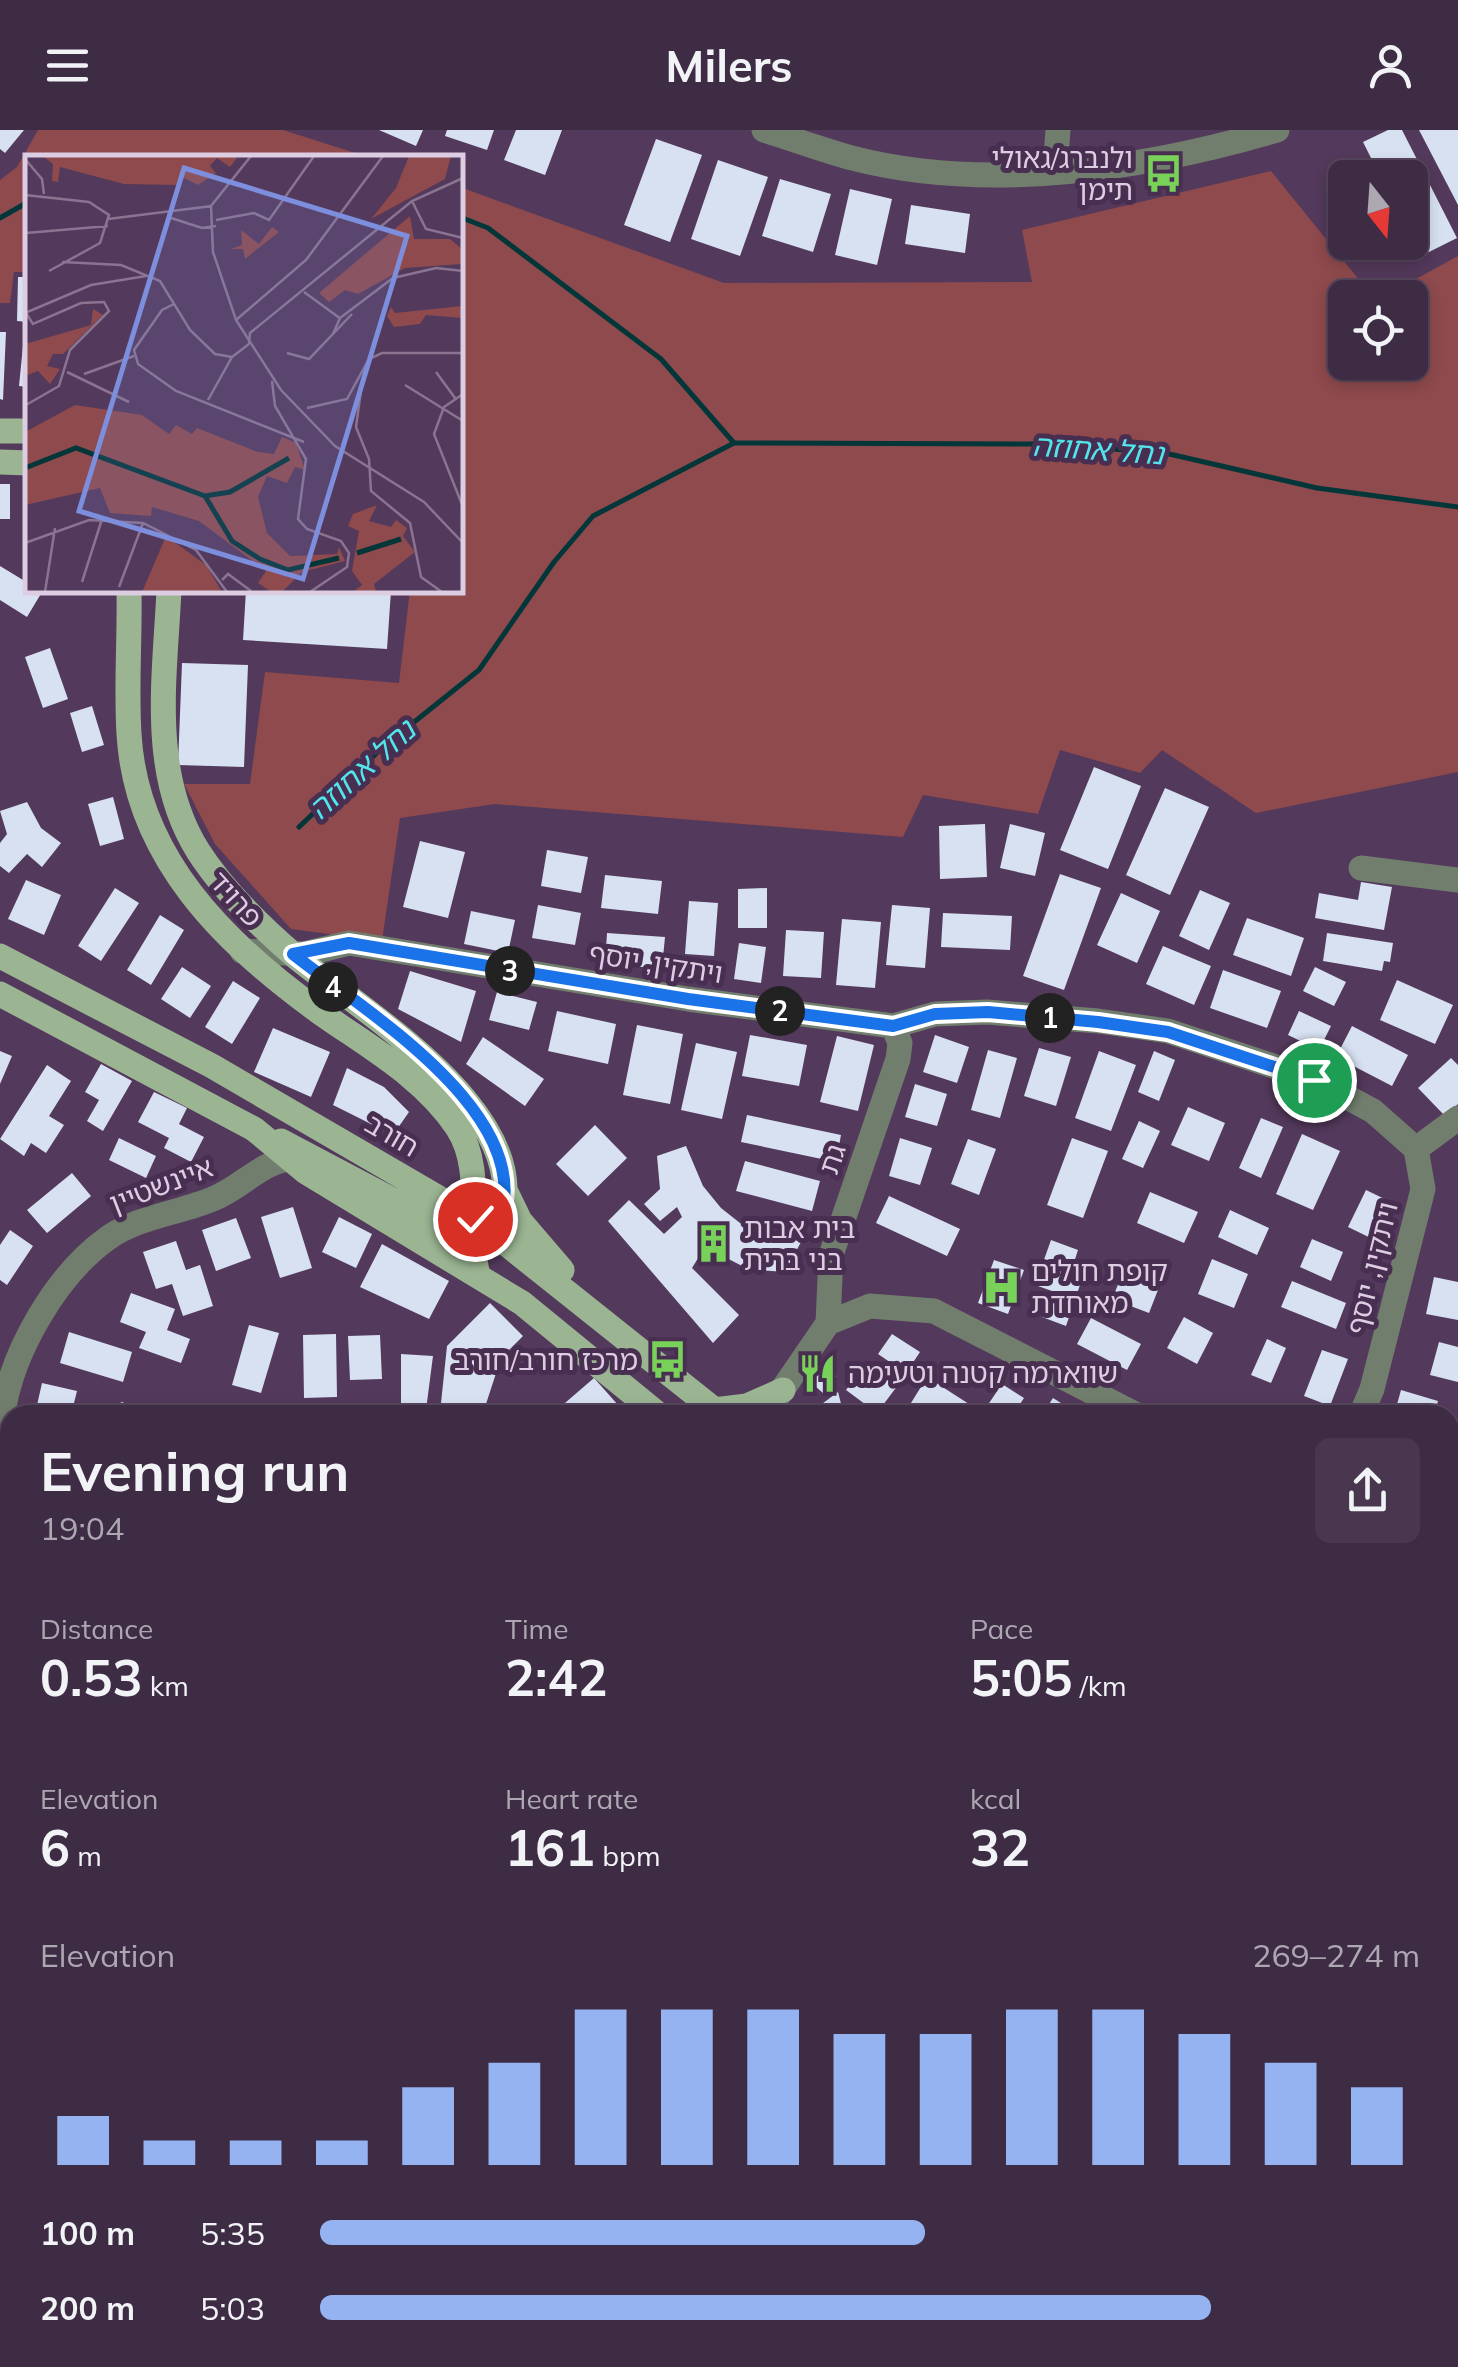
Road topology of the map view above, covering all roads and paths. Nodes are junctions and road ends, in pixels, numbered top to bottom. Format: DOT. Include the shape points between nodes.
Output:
graph roads {
  1 [pos="764,130"];
  2 [pos="1058,130"];
  3 [pos="1278,130"];
  4 [pos="1055,172"];
  5 [pos="0,462"];
  6 [pos="25,463"];
  7 [pos="130,592"];
  8 [pos="169,592"];
  9 [pos="1362,868"];
  10 [pos="1458,880"];
  11 [pos="242,951"];
  12 [pos="293,954"];
  13 [pos="0,956"];
  14 [pos="0,994"];
  15 [pos="893,1026"];
  16 [pos="1458,1118"];
  17 [pos="254,1128"];
  18 [pos="466,1145"];
  19 [pos="1416,1150"];
  20 [pos="289,1160"];
  21 [pos="502,1180"];
  22 [pos="430,1191"];
  23 [pos="481,1232"];
  24 [pos="478,1275"];
  25 [pos="605,1319"];
  26 [pos="828,1323"];
  27 [pos="783,1390"];
  28 [pos="2,1405"];
  29 [pos="645,1405"];
  30 [pos="709,1405"];
  31 [pos="749,1405"];
  32 [pos="772,1405"];
  33 [pos="1117,1405"];
  34 [pos="1365,1405"];
  1 -- 4 [label="street" via="854,159 952,172"];
  2 -- 4 [label="street"];
  3 -- 4 [label="street"];
  5 -- 6 [label="main road"];
  7 -- 11 [label="main road, פרויד" via="129,734 144,807 193,900"];
  8 -- 12 [label="main road, פרויד" via="163,729 172,792 197,850"];
  9 -- 10 [label="street"];
  11 -- 12 [label="street, ויתקין, יוסף"];
  11 -- 18 [label="main road, פרויד" via="427,1090"];
  12 -- 15 [label="street, ויתקין, יוסף" via="349,943"];
  12 -- 21 [label="main road, פרויד" via="451,1081 480,1114"];
  13 -- 22 [label="main road, חורב" via="147,1030"];
  14 -- 17 [label="main road"];
  15 -- 19 [label="street, ויתקין, יוסף" via="935,1014 988,1012 1168,1032 1314,1080 1373,1111"];
  15 -- 26 [label="street, גת" via="898,1059 831,1255"];
  16 -- 19 [label="street"];
  17 -- 20 [label="main road"];
  17 -- 23 [label="main road"];
  18 -- 22 [label="main road" via="460,1172"];
  18 -- 23 [label="main road, פרויד"];
  19 -- 34 [label="street, ויתקין, יוסף" via="1423,1189"];
  20 -- 24 [label="main road"];
  20 -- 28 [label="street, איינשטיין" via="267,1165 216,1198 108,1238 38,1320"];
  21 -- 23 [label="main road, פרויד" via="502,1211"];
  21 -- 25 [label="main road" via="523,1225"];
  22 -- 23 [label="main road, חורב"];
  23 -- 24 [label="main road, פרויד"];
  23 -- 25 [label="main road, חורב"];
  24 -- 29 [label="main road"];
  25 -- 30 [label="main road, חורב"];
  26 -- 27 [label="street"];
  26 -- 33 [label="street" via="870,1306 934,1311"];
  27 -- 31 [label="main road"];
  27 -- 32 [label="street"];
}
